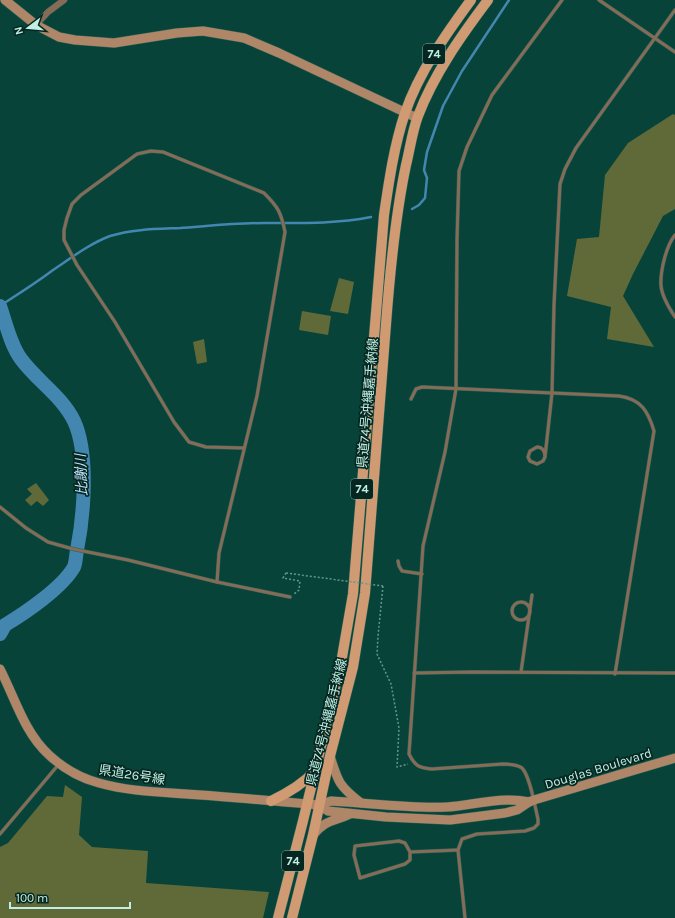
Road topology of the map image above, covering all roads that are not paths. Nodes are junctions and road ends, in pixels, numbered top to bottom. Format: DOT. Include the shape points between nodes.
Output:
graph roads {
  1 [pos="5,0"];
  2 [pos="64,0"];
  3 [pos="472,0"];
  4 [pos="488,0"];
  5 [pos="562,0"];
  6 [pos="599,0"];
  7 [pos="675,10"];
  8 [pos="36,25"];
  9 [pos="654,39"];
  10 [pos="675,52"];
  11 [pos="406,112"];
  12 [pos="417,118"];
  13 [pos="675,235"];
  14 [pos="675,317"];
  15 [pos="456,389"];
  16 [pos="552,393"];
  17 [pos="411,399"];
  18 [pos="244,448"];
  19 [pos="545,457"];
  20 [pos="0,507"];
  21 [pos="398,561"];
  22 [pos="422,574"];
  23 [pos="217,582"];
  24 [pos="532,595"];
  25 [pos="290,596"];
  26 [pos="530,612"];
  27 [pos="0,668"];
  28 [pos="521,672"];
  29 [pos="414,673"];
  30 [pos="675,673"];
  31 [pos="615,674"];
  32 [pos="330,756"];
  33 [pos="675,758"];
  34 [pos="59,764"];
  35 [pos="315,770"];
  36 [pos="271,801"];
  37 [pos="531,801"];
  38 [pos="361,803"];
  39 [pos="307,804"];
  40 [pos="319,804"];
  41 [pos="351,813"];
  42 [pos="0,834"];
  43 [pos="313,835"];
  44 [pos="458,850"];
  45 [pos="410,852"];
  46 [pos="278,918"];
  47 [pos="292,918"];
  48 [pos="465,918"];
  1 -- 8 [label="street"];
  2 -- 8 [label="street"];
  3 -- 11 [label="main road, 県道74号沖縄嘉手納線 / 74" via="432,58"];
  4 -- 12 [label="main road, 県道74号沖縄嘉手納線 / 74" via="443,66"];
  5 -- 15 [label="lane" via="492,94 467,147 459,171"];
  6 -- 9 [label="lane"];
  7 -- 9 [label="lane"];
  8 -- 11 [label="street" via="59,37 95,42 114,43 204,31 244,38"];
  9 -- 10 [label="lane"];
  9 -- 16 [label="lane" via="576,148 560,184"];
  11 -- 12 [label="street"];
  11 -- 35 [label="main road, 県道74号沖縄嘉手納線 / 74" via="390,171 384,215 353,594 341,663"];
  12 -- 32 [label="main road, 県道74号沖縄嘉手納線 / 74" via="398,207 389,289 365,593 353,667"];
  13 -- 14 [label="lane" via="667,251 661,277 664,298"];
  15 -- 16 [label="lane"];
  15 -- 17 [label="lane" via="422,387 416,389"];
  15 -- 22 [label="lane" via="445,452 423,546"];
  16 -- 19 [label="lane"];
  16 -- 31 [label="lane" via="634,399 650,418 654,431"];
  18 -- 18 [label="lane" via="257,396 285,232 282,216 276,205 264,193 163,152 137,154 80,195 72,204 64,230 64,240 174,422 189,442 206,447"];
  18 -- 23 [label="lane" via="219,552"];
  19 -- 19 [label="lane" via="542,448 537,447 530,451 528,457 537,464 544,461"];
  20 -- 23 [label="lane" via="48,542"];
  21 -- 22 [label="lane" via="402,570"];
  22 -- 29 [label="lane"];
  23 -- 25 [label="lane"];
  24 -- 26 [label="lane"];
  26 -- 26 [label="lane" via="524,602 517,602 512,610 513,616 521,620 528,617"];
  26 -- 28 [label="lane"];
  27 -- 34 [label="street, 県道26号線" via="30,731 39,745"];
  28 -- 29 [label="lane"];
  28 -- 31 [label="lane"];
  29 -- 37 [label="lane" via="409,754 414,763 422,768 432,769 512,764 521,767 527,775"];
  30 -- 31 [label="lane"];
  32 -- 38 [label="street" via="340,785"];
  32 -- 40 [label="main road, 県道74号沖縄嘉手納線 / 74"];
  33 -- 37 [label="street, Douglas Boulevard"];
  34 -- 36 [label="street, 県道26号線" via="79,776 111,786"];
  34 -- 42 [label="lane"];
  35 -- 36 [label="main road" via="299,786"];
  35 -- 39 [label="main road, 県道74号沖縄嘉手納線 / 74"];
  36 -- 39 [label="street, 県道26号線"];
  37 -- 38 [label="street, Douglas Boulevard" via="515,799 448,807"];
  37 -- 41 [label="street, Douglas Boulevard" via="517,810 505,813 450,820"];
  37 -- 44 [label="lane" via="538,819 538,824 534,828 466,837 462,839"];
  38 -- 40 [label="street, Douglas Boulevard" via="331,801"];
  39 -- 40 [label="street, 県道26号線"];
  39 -- 46 [label="main road, 74"];
  40 -- 41 [label="street, Douglas Boulevard" via="328,811"];
  40 -- 43 [label="main road, 県道74号沖縄嘉手納線 / 74"];
  41 -- 43 [label="street, Douglas Boulevard" via="326,822"];
  43 -- 47 [label="main road, 県道74号沖縄嘉手納線 / 74"];
  44 -- 45 [label="lane"];
  44 -- 48 [label="lane"];
  45 -- 45 [label="lane" via="410,860 406,864 360,878 354,855 355,846 399,841 405,843"];
}
